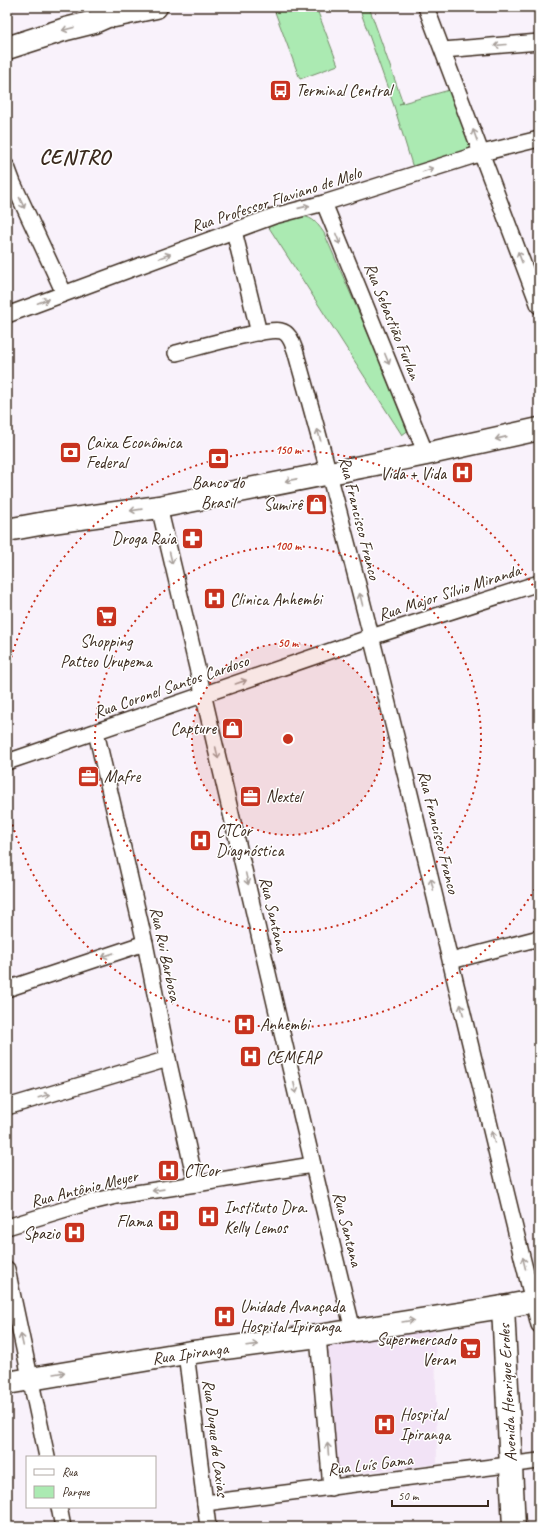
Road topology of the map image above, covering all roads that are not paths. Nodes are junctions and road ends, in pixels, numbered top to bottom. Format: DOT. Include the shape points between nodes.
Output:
graph roads {
  1 [pos="128,7"];
  2 [pos="156,7"];
  3 [pos="426,7"];
  4 [pos="105,18"];
  5 [pos="539,42"];
  6 [pos="7,48"];
  7 [pos="443,50"];
  8 [pos="539,139"];
  9 [pos="482,153"];
  10 [pos="7,167"];
  11 [pos="324,203"];
  12 [pos="239,230"];
  13 [pos="64,293"];
  14 [pos="539,306"];
  15 [pos="7,315"];
  16 [pos="259,333"];
  17 [pos="176,353"];
  18 [pos="539,429"];
  19 [pos="426,454"];
  20 [pos="330,473"];
  21 [pos="158,507"];
  22 [pos="7,530"];
  23 [pos="539,583"];
  24 [pos="371,637"];
  25 [pos="204,695"];
  26 [pos="96,732"];
  27 [pos="7,762"];
  28 [pos="539,938"];
  29 [pos="145,943"];
  30 [pos="450,961"];
  31 [pos="7,989"];
  32 [pos="168,1059"];
  33 [pos="7,1107"];
  34 [pos="312,1165"];
  35 [pos="196,1184"];
  36 [pos="7,1227"];
  37 [pos="7,1269"];
  38 [pos="536,1300"];
  39 [pos="502,1307"];
  40 [pos="539,1325"];
  41 [pos="353,1330"];
  42 [pos="318,1336"];
  43 [pos="186,1353"];
  44 [pos="29,1378"];
  45 [pos="7,1383"];
  46 [pos="47,1456"];
  47 [pos="539,1461"];
  48 [pos="510,1465"];
  49 [pos="331,1488"];
  50 [pos="205,1504"];
  51 [pos="59,1508"];
  52 [pos="63,1527"];
  53 [pos="208,1527"];
  54 [pos="514,1527"];
  1 -- 4 [label="main road"];
  2 -- 4 [label="main road"];
  3 -- 7 [label="street"];
  4 -- 6 [label="main road, one-way"];
  5 -- 7 [label="street, one-way"];
  9 -- 7 [label="street, one-way"];
  8 -- 9 [label="street, Rua Professor Flaviano de Melo"];
  11 -- 9 [label="street, Rua Professor Flaviano de Melo, one-way"];
  14 -- 9 [label="street, one-way"];
  10 -- 13 [label="street, one-way"];
  12 -- 11 [label="street, Rua Professor Flaviano de Melo, one-way" via="291,210"];
  11 -- 19 [label="street, Rua Sebastião Furlan, one-way"];
  13 -- 12 [label="street, Rua Professor Flaviano de Melo, one-way"];
  12 -- 16 [label="street"];
  15 -- 13 [label="street, Rua Professor Flaviano de Melo, one-way"];
  16 -- 17 [label="street"];
  20 -- 16 [label="street, Rua Francisco Franco, one-way" via="295,350 287,334 282,331"];
  18 -- 19 [label="main road, one-way"];
  19 -- 20 [label="main road"];
  20 -- 21 [label="main road, one-way"];
  24 -- 20 [label="street, Rua Francisco Franco, one-way"];
  21 -- 22 [label="main road, one-way"];
  21 -- 25 [label="street, Rua Santana, one-way"];
  23 -- 24 [label="street, Rua Major Sílvio Miranda"];
  25 -- 24 [label="street, Rua Coronel Santos Cardoso, one-way"];
  30 -- 24 [label="street, Rua Francisco Franco, one-way"];
  25 -- 26 [label="street, Rua Coronel Santos Cardoso"];
  25 -- 34 [label="street, Rua Santana, one-way"];
  26 -- 27 [label="street, Rua Coronel Santos Cardoso"];
  26 -- 29 [label="street, Rua Rui Barbosa"];
  28 -- 30 [label="street"];
  29 -- 31 [label="street, one-way"];
  29 -- 32 [label="street, Rua Rui Barbosa"];
  38 -- 30 [label="street, Rua Francisco Franco, one-way"];
  33 -- 32 [label="street, one-way"];
  32 -- 35 [label="street, Rua Rui Barbosa"];
  34 -- 35 [label="street, Rua Antônio Meyer"];
  34 -- 41 [label="street, Rua Santana"];
  35 -- 36 [label="street, Rua Antônio Meyer, one-way" via="116,1196"];
  44 -- 37 [label="street, one-way"];
  38 -- 39 [label="main road, Rua Ipiranga"];
  38 -- 40 [label="street, Rua Francisco Franco"];
  41 -- 39 [label="main road, Rua Ipiranga, one-way"];
  39 -- 48 [label="main road, Avenida Henrique Eroles"];
  41 -- 42 [label="main road, Rua Ipiranga"];
  43 -- 42 [label="main road, Rua Ipiranga, one-way"];
  49 -- 42 [label="street, one-way"];
  44 -- 43 [label="main road, Rua Ipiranga, one-way"];
  43 -- 50 [label="street, Rua Duque de Caxias"];
  44 -- 45 [label="main road, Rua Ipiranga"];
  44 -- 46 [label="street"];
  47 -- 48 [label="street, Rua Luís Gama"];
  48 -- 49 [label="street, Rua Luís Gama"];
  48 -- 54 [label="main road, Avenida Henrique Eroles"];
  49 -- 50 [label="street, Rua Luís Gama"];
  50 -- 53 [label="street, Rua Duque de Caxias"];
  51 -- 52 [label="street"];
}
